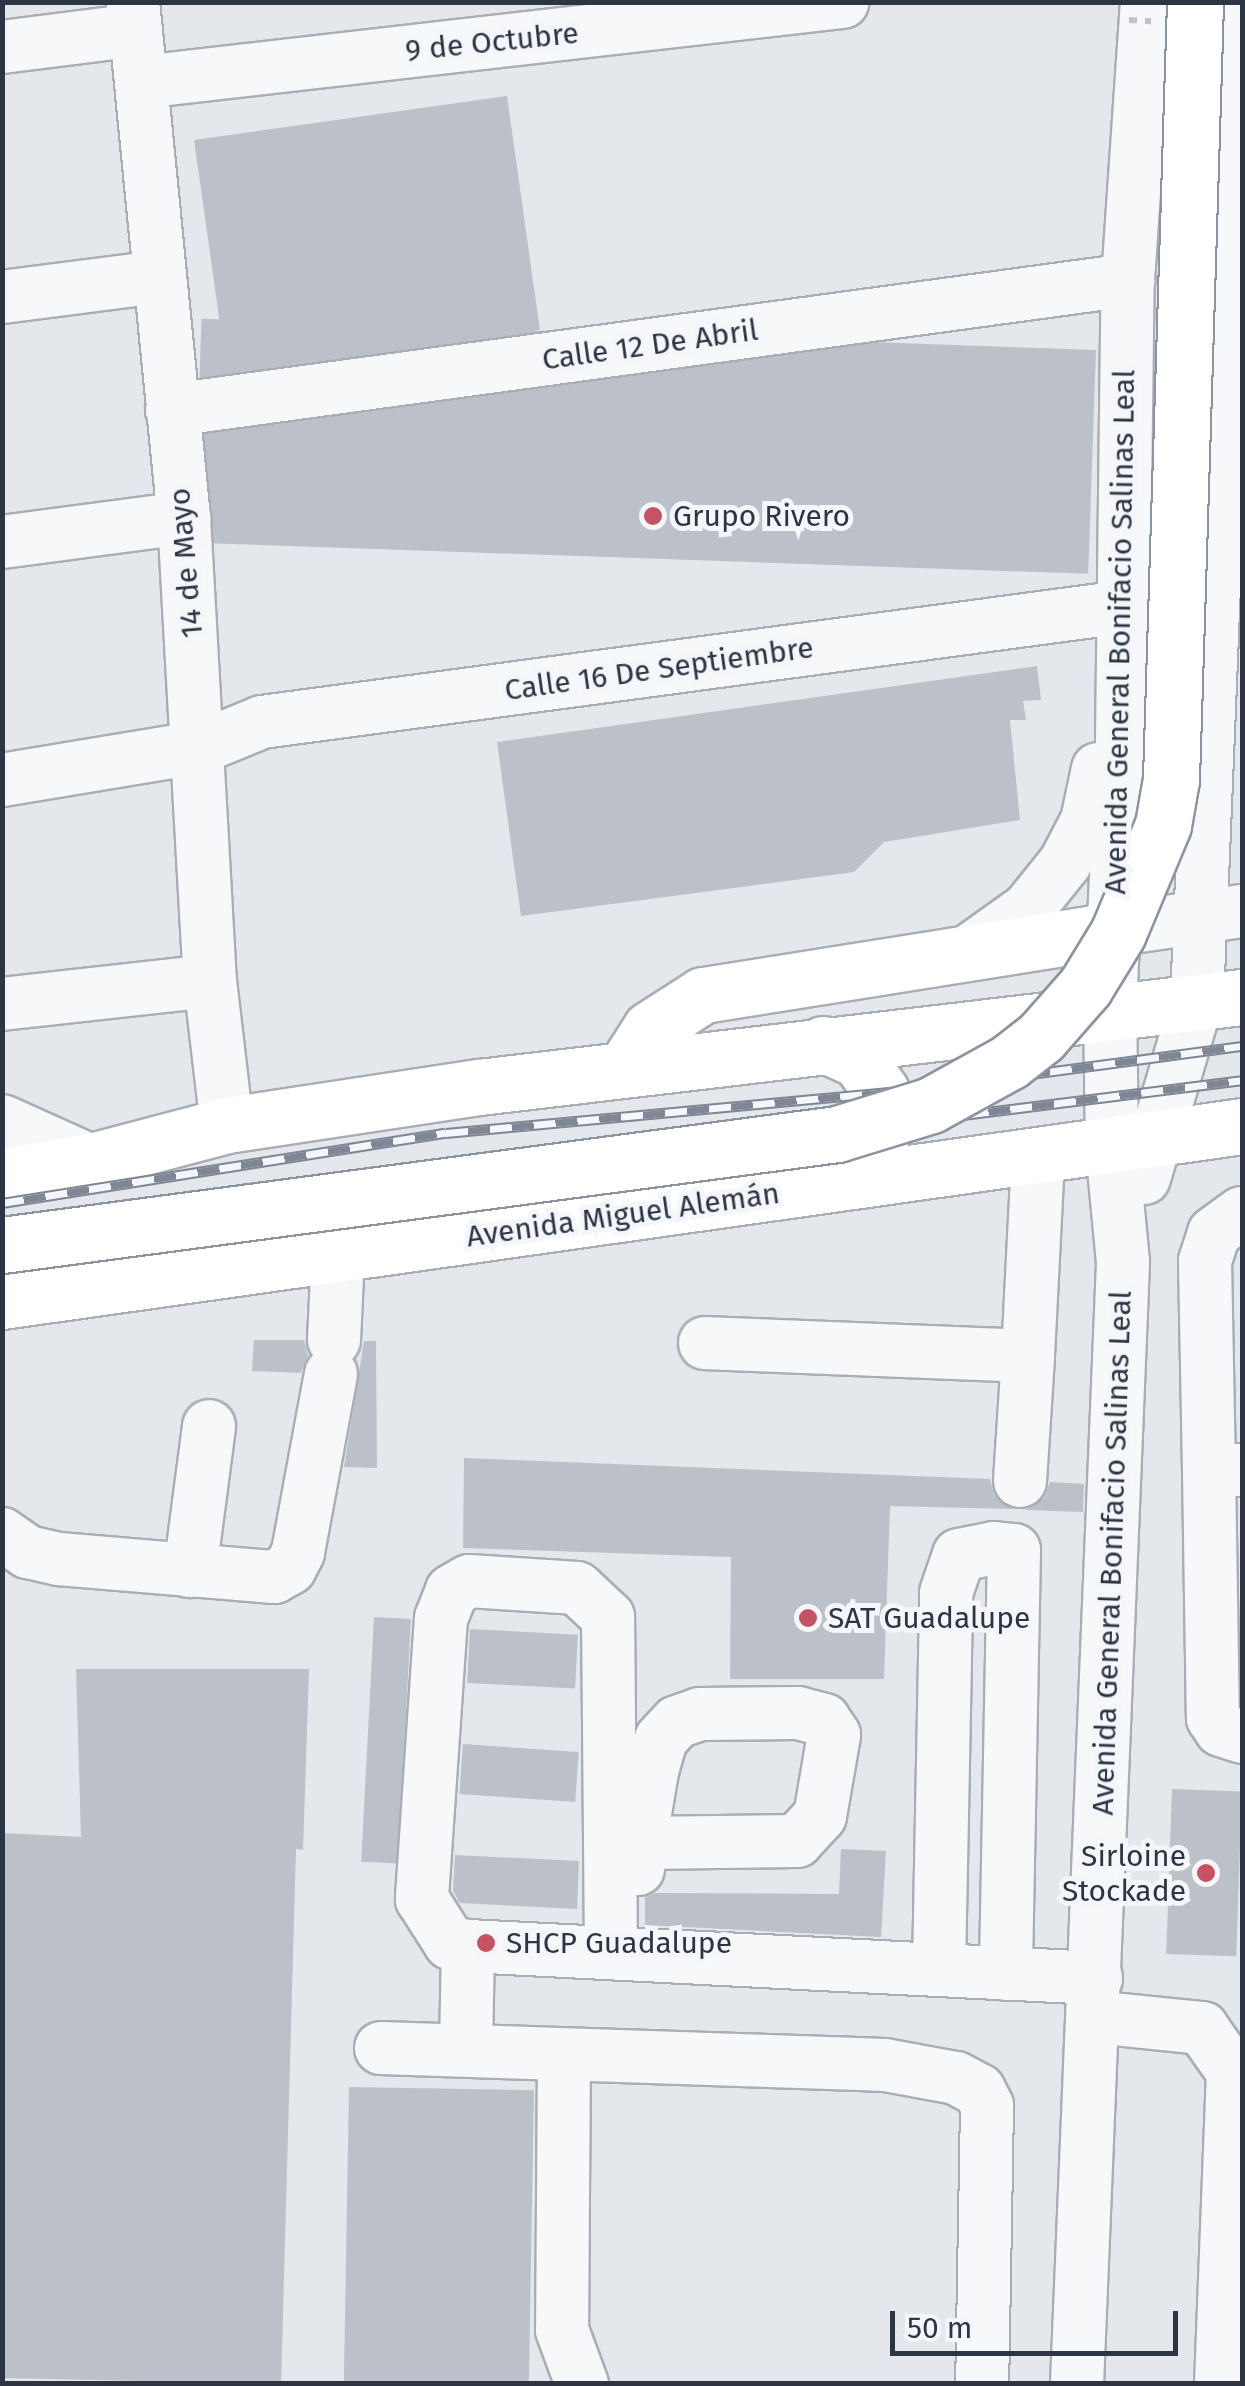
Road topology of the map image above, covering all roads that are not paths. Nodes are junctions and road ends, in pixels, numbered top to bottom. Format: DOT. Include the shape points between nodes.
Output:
graph roads {
  1 [pos="1147,2"];
  2 [pos="1196,2"];
  3 [pos="1238,2"];
  4 [pos="830,3"];
  5 [pos="134,16"];
  6 [pos="482,22"];
  7 [pos="2,47"];
  8 [pos="142,82"];
  9 [pos="158,277"];
  10 [pos="1128,280"];
  11 [pos="2,297"];
  12 [pos="172,410"];
  13 [pos="184,518"];
  14 [pos="2,542"];
  15 [pos="1123,621"];
  16 [pos="1212,719"];
  17 [pos="1122,740"];
  18 [pos="200,746"];
  19 [pos="2,780"];
  20 [pos="1224,826"];
  21 [pos="1221,914"];
  22 [pos="1112,930"];
  23 [pos="972,948"];
  24 [pos="210,981"];
  25 [pos="1220,998"];
  26 [pos="2,1004"];
  27 [pos="1110,1008"];
  28 [pos="823,1044"];
  29 [pos="625,1068"];
  30 [pos="2,1121"];
  31 [pos="227,1125"];
  32 [pos="1242,1126"];
  33 [pos="1132,1144"];
  34 [pos="1038,1157"];
  35 [pos="91,1161"];
  36 [pos="2,1176"];
  37 [pos="820,1188"];
  38 [pos="1242,1213"];
  39 [pos="2,1245"];
  40 [pos="338,1254"];
  41 [pos="2,1301"];
  42 [pos="705,1344"];
  43 [pos="1028,1356"];
  44 [pos="209,1426"];
  45 [pos="1226,1470"];
  46 [pos="1017,1513"];
  47 [pos="2,1534"];
  48 [pos="190,1572"];
  49 [pos="1242,1737"];
  50 [pos="640,1843"];
  51 [pos="468,1946"];
  52 [pos="622,1953"];
  53 [pos="940,1970"];
  54 [pos="1006,1974"];
  55 [pos="1095,1998"];
  56 [pos="381,2048"];
  57 [pos="466,2050"];
  58 [pos="564,2055"];
  59 [pos="582,2384"];
  60 [pos="982,2384"];
  61 [pos="1076,2384"];
  62 [pos="1220,2384"];
  1 -- 10 [label="street, Avenida General Bonifacio Salinas Leal"];
  2 -- 39 [label="highway, bridge" via="1170,779 1159,838 1118,934 1041,1036 931,1105 838,1134"];
  3 -- 16 [label="street, Avenida General Bonifacio Salinas Leal"];
  4 -- 6 [label="street, 9 de Octubre"];
  5 -- 7 [label="street"];
  5 -- 8 [label="street, 14 de Mayo"];
  6 -- 8 [label="street, 9 de Octubre"];
  8 -- 9 [label="street, 14 de Mayo"];
  9 -- 11 [label="street"];
  9 -- 12 [label="street, 14 de Mayo"];
  10 -- 12 [label="street, Calle 12 De Abril"];
  10 -- 15 [label="street, Avenida General Bonifacio Salinas Leal"];
  12 -- 13 [label="street, 14 de Mayo"];
  13 -- 14 [label="street"];
  13 -- 18 [label="street, 14 de Mayo"];
  15 -- 17 [label="street, Avenida General Bonifacio Salinas Leal"];
  15 -- 18 [label="street, Calle 16 De Septiembre" via="262,722"];
  15 -- 23 [label="street" via="1107,674 1094,798 1077,843 1028,908"];
  16 -- 17 [label="street" via="1192,746 1170,760 1144,758"];
  16 -- 20 [label="street, Avenida General Bonifacio Salinas Leal"];
  17 -- 22 [label="street, Avenida General Bonifacio Salinas Leal"];
  18 -- 19 [label="street, Calle 16 De Septiembre"];
  18 -- 24 [label="street, 14 de Mayo"];
  20 -- 21 [label="street, Avenida General Bonifacio Salinas Leal"];
  21 -- 22 [label="street"];
  21 -- 25 [label="street, Avenida General Bonifacio Salinas Leal"];
  22 -- 23 [label="highway"];
  22 -- 27 [label="street, Avenida General Bonifacio Salinas Leal"];
  23 -- 29 [label="highway" via="703,995 650,1029"];
  24 -- 26 [label="street"];
  24 -- 31 [label="street, 14 de Mayo"];
  25 -- 27 [label="highway"];
  25 -- 33 [label="street, Avenida General Bonifacio Salinas Leal"];
  27 -- 28 [label="highway"];
  27 -- 33 [label="street, Avenida General Bonifacio Salinas Leal"];
  28 -- 29 [label="highway"];
  28 -- 37 [label="highway" via="842,1049 873,1074 886,1111 868,1162"];
  29 -- 31 [label="highway"];
  30 -- 35 [label="street"];
  31 -- 35 [label="highway"];
  32 -- 33 [label="highway, Avenida Miguel Alemán"];
  33 -- 34 [label="highway, Avenida Miguel Alemán"];
  33 -- 55 [label="street, Avenida General Bonifacio Salinas Leal"];
  34 -- 37 [label="highway, Avenida Miguel Alemán"];
  34 -- 43 [label="street"];
  35 -- 36 [label="highway"];
  37 -- 40 [label="highway, Avenida Miguel Alemán"];
  38 -- 45 [label="street" via="1214,1233 1206,1261"];
  40 -- 41 [label="highway, Avenida Miguel Alemán"];
  40 -- 48 [label="street" via="332,1357 290,1568 274,1576"];
  42 -- 43 [label="street"];
  43 -- 46 [label="street"];
  44 -- 48 [label="street"];
  45 -- 49 [label="street" via="1213,1718 1221,1730"];
  46 -- 53 [label="street" via="966,1549 952,1566 946,1593"];
  46 -- 54 [label="street"];
  47 -- 48 [label="street" via="28,1552 59,1559"];
  50 -- 52 [label="street"];
  51 -- 52 [label="street"];
  51 -- 52 [label="street" via="439,1932 422,1899 442,1618 452,1591 469,1580 576,1588 608,1617"];
  51 -- 57 [label="street"];
  52 -- 53 [label="street"];
  53 -- 54 [label="street"];
  54 -- 55 [label="street"];
  55 -- 61 [label="street, Avenida General Bonifacio Salinas Leal"];
  55 -- 62 [label="street" via="1202,2028 1233,2072"];
  56 -- 57 [label="street"];
  57 -- 58 [label="street"];
  58 -- 59 [label="street" via="562,2330"];
  58 -- 60 [label="street" via="884,2065 956,2078 980,2090 987,2106"];
}
